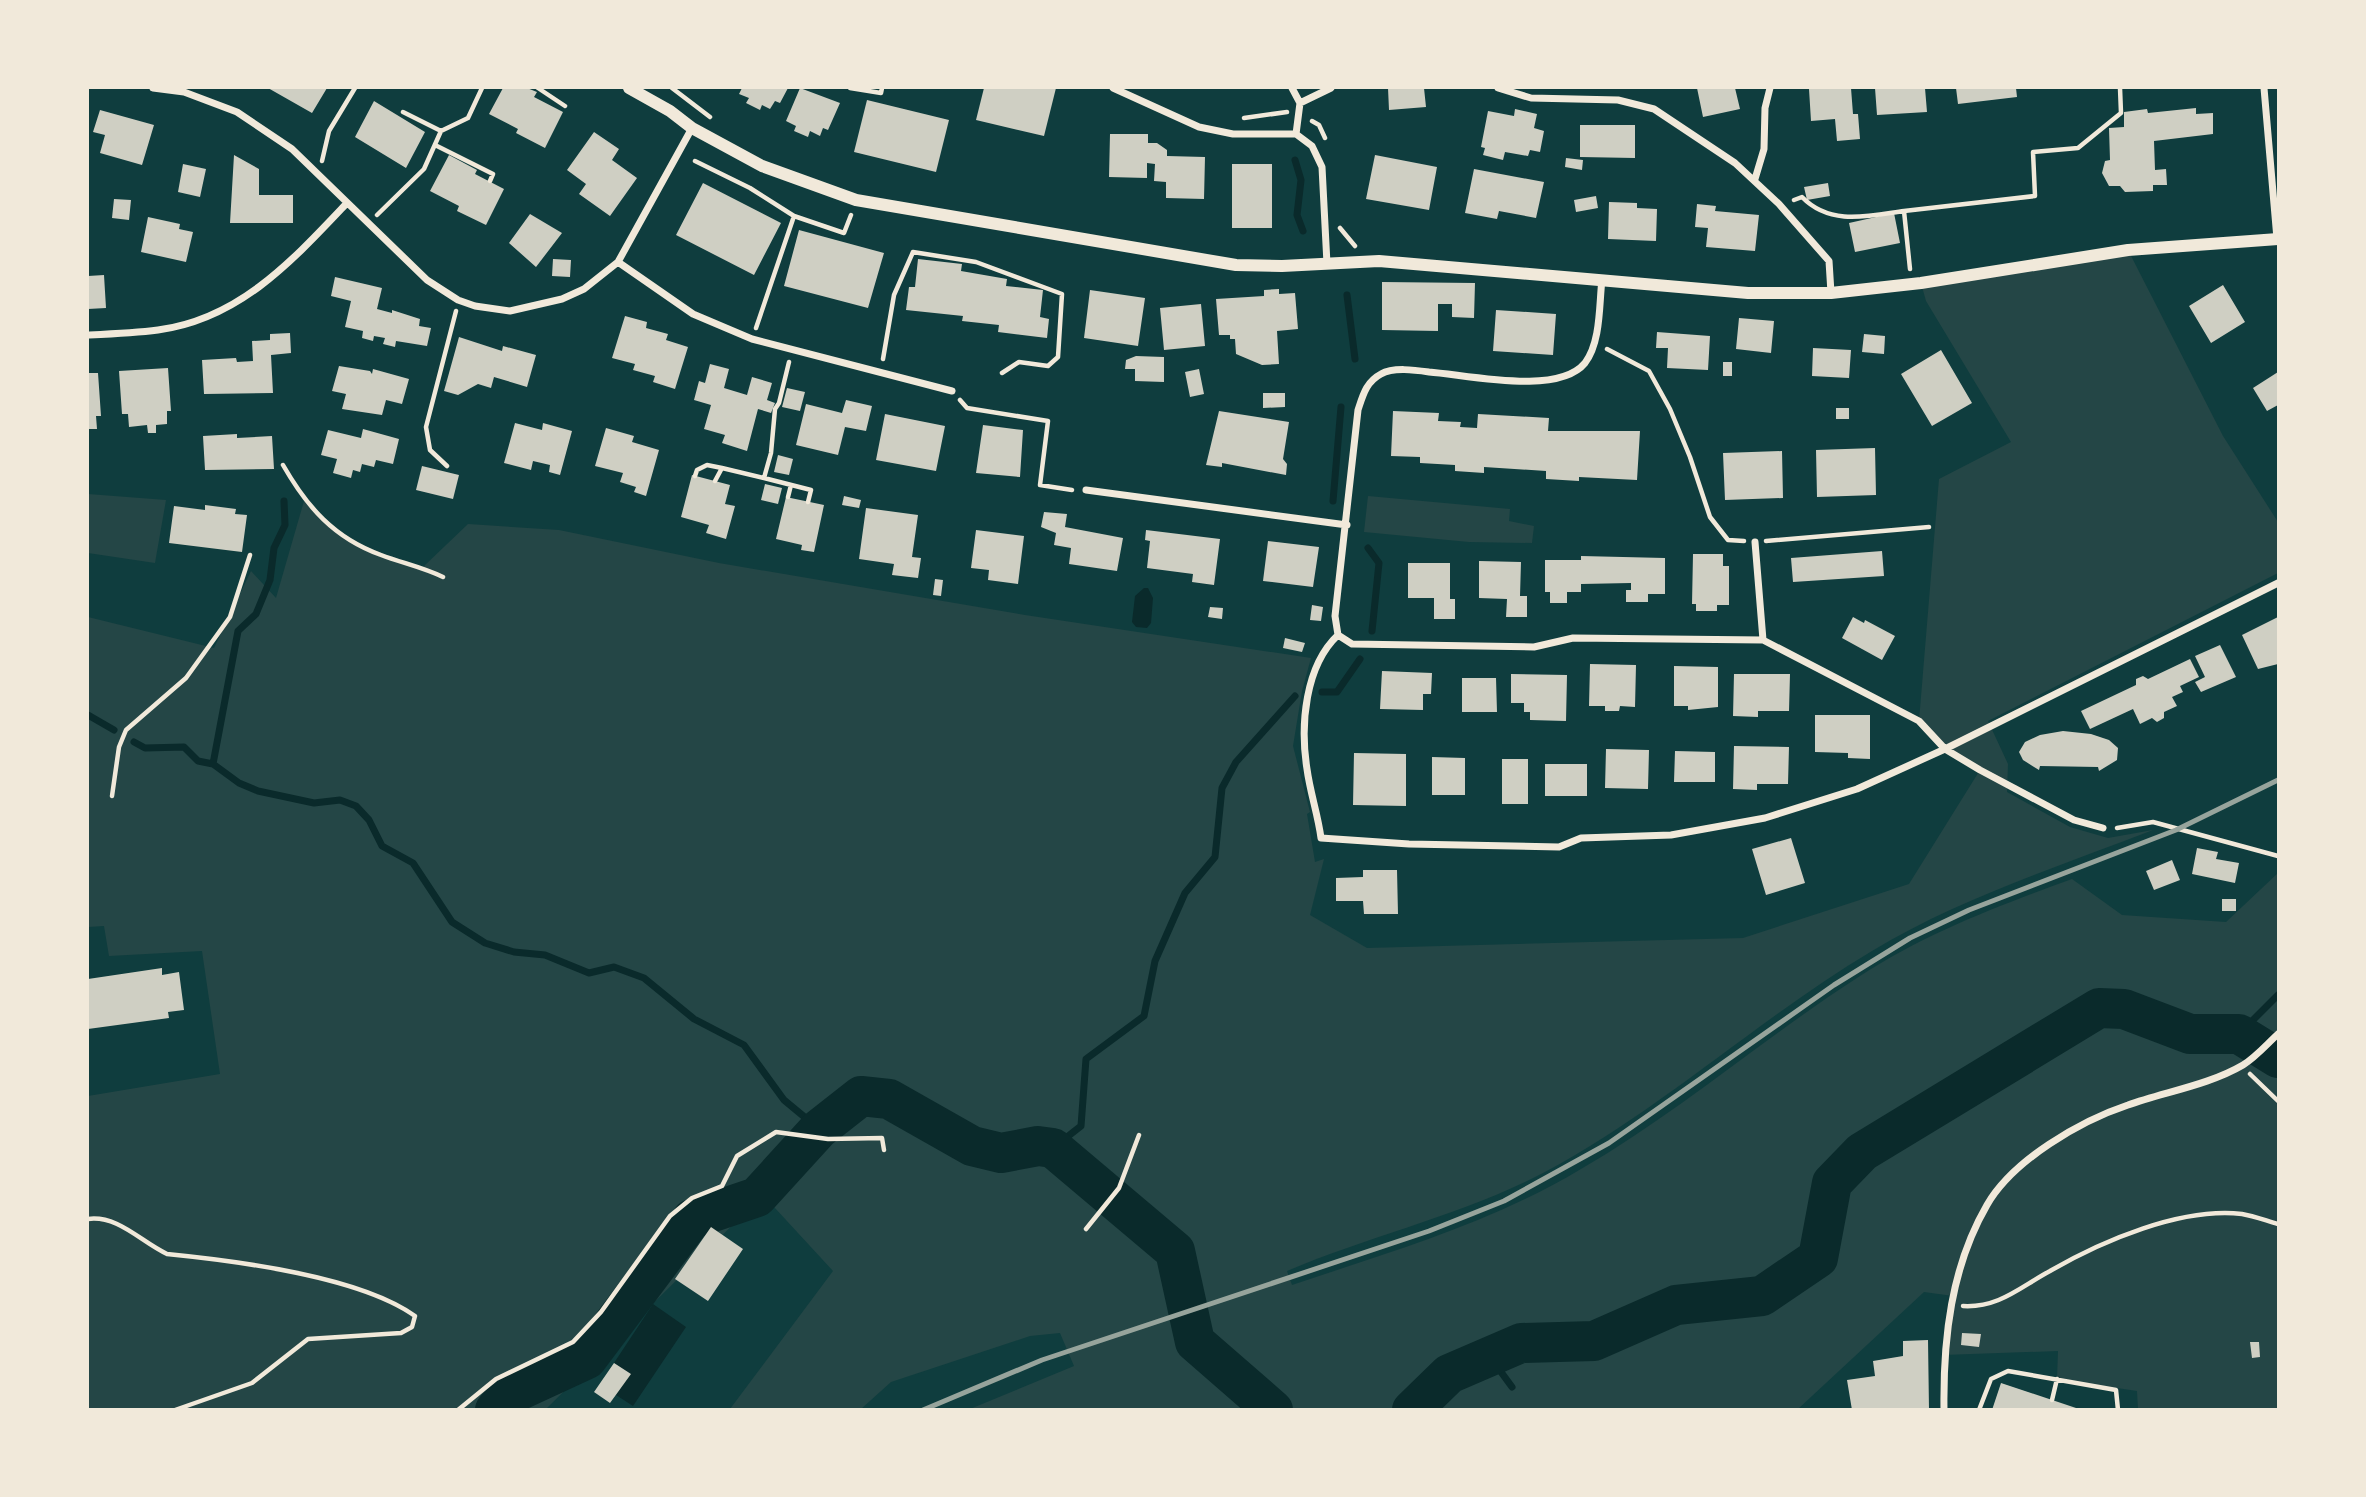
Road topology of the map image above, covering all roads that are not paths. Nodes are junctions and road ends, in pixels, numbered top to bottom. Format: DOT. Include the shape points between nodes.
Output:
graph roads {
  1 [pos="153,88"];
  2 [pos="629,88"];
  3 [pos="1113,88"];
  4 [pos="1292,88"];
  5 [pos="1331,88"];
  6 [pos="1498,88"];
  7 [pos="1770,88"];
  8 [pos="2264,88"];
  9 [pos="1300,103"];
  10 [pos="692,128"];
  11 [pos="1296,134"];
  12 [pos="1755,179"];
  13 [pos="347,203"];
  14 [pos="2278,239"];
  15 [pos="618,262"];
  16 [pos="1327,264"];
  17 [pos="1602,278"];
  18 [pos="1831,293"];
  19 [pos="88,335"];
  20 [pos="952,391"];
  21 [pos="1086,489"];
  22 [pos="1347,525"];
  23 [pos="1755,542"];
  24 [pos="2278,583"];
  25 [pos="1338,635"];
  26 [pos="1763,640"];
  27 [pos="1945,749"];
  28 [pos="2103,828"];
  29 [pos="2278,1034"];
  30 [pos="1944,1409"];
  1 -- 13 [label="street" via="184,92 237,112 292,149"];
  2 -- 10 [label="street"];
  3 -- 11 [label="street" via="1199,127 1233,134"];
  4 -- 9 [label="street"];
  5 -- 9 [label="street"];
  6 -- 12 [label="street" via="1531,98 1618,100 1654,108"];
  7 -- 12 [label="street" via="1764,149"];
  8 -- 14 [label="street"];
  9 -- 11 [label="street"];
  10 -- 15 [label="street"];
  10 -- 16 [label="street" via="762,166 856,200 1236,265"];
  11 -- 16 [label="street" via="1312,146 1322,167"];
  12 -- 18 [label="street" via="1829,261"];
  13 -- 15 [label="street" via="427,280 458,300 493,310 534,308 584,289"];
  13 -- 19 [label="street" via="283,270 233,305 160,330"];
  14 -- 18 [label="street" via="2128,250"];
  15 -- 20 [label="street" via="694,314 752,339"];
  16 -- 17 [label="street" via="1423,263"];
  17 -- 18 [label="street" via="1748,293"];
  17 -- 22 [label="street" via="1595,343 1585,362 1570,376 1542,382 1408,370 1382,373 1365,388 1358,410"];
  21 -- 22 [label="street"];
  22 -- 25 [label="street" via="1335,616"];
  23 -- 26 [label="street"];
  24 -- 27 [label="street"];
  25 -- 26 [label="street" via="1352,644 1534,647 1573,638"];
  25 -- 27 [label="street" via="1324,648 1305,716 1307,769 1321,838 1559,846 1581,838 1671,835 1778,814 1857,789"];
  26 -- 27 [label="street" via="1919,720"];
  27 -- 28 [label="street" via="2074,820"];
  29 -- 30 [label="street" via="2242,1066 2114,1110 2060,1138 2020,1167 1988,1203 1971,1241 1943,1355"];
}
